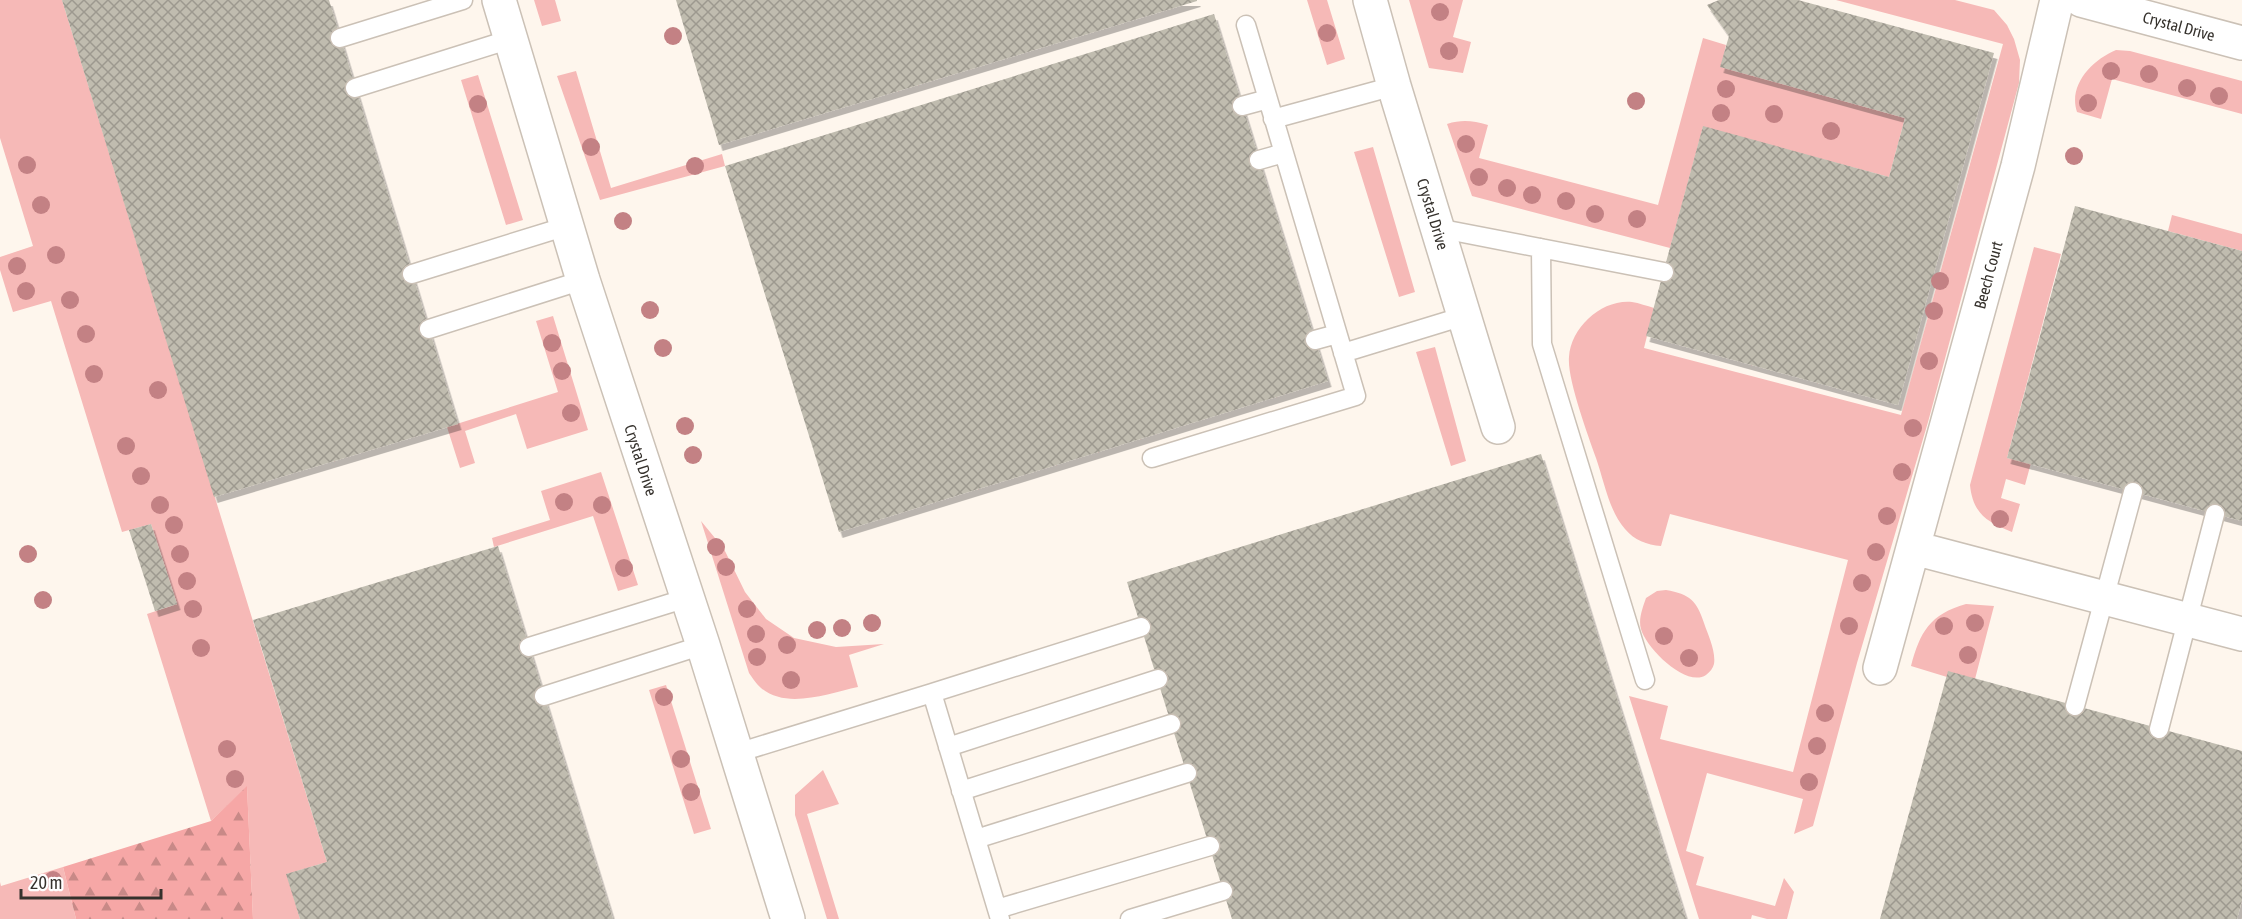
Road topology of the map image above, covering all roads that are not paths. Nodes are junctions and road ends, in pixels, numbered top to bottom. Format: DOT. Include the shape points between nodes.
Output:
graph roads {
  1 [pos="462,0"];
  2 [pos="499,0"];
  3 [pos="1370,0"];
  4 [pos="2077,0"];
  5 [pos="1246,26"];
  6 [pos="340,38"];
  7 [pos="511,39"];
  8 [pos="2242,43"];
  9 [pos="1394,86"];
  10 [pos="355,88"];
  11 [pos="1268,99"];
  12 [pos="1242,106"];
  13 [pos="1274,119"];
  14 [pos="1284,153"];
  15 [pos="1259,160"];
  16 [pos="567,226"];
  17 [pos="1437,228"];
  18 [pos="1541,248"];
  19 [pos="1664,272"];
  20 [pos="412,274"];
  21 [pos="583,280"];
  22 [pos="1464,316"];
  23 [pos="429,329"];
  24 [pos="1337,334"];
  25 [pos="1316,340"];
  26 [pos="1343,353"];
  27 [pos="1498,427"];
  28 [pos="1152,458"];
  29 [pos="2133,492"];
  30 [pos="2215,514"];
  31 [pos="1914,548"];
  32 [pos="687,598"];
  33 [pos="2103,599"];
  34 [pos="2187,621"];
  35 [pos="1141,627"];
  36 [pos="2242,634"];
  37 [pos="703,645"];
  38 [pos="529,647"];
  39 [pos="1880,668"];
  40 [pos="1158,679"];
  41 [pos="1646,680"];
  42 [pos="932,693"];
  43 [pos="544,696"];
  44 [pos="2075,706"];
  45 [pos="1172,724"];
  46 [pos="2159,729"];
  47 [pos="948,747"];
  48 [pos="737,753"];
  49 [pos="1187,773"];
  50 [pos="961,791"];
  51 [pos="976,839"];
  52 [pos="1210,846"];
  53 [pos="1223,891"];
  54 [pos="998,914"];
  55 [pos="788,919"];
  56 [pos="1130,919"];
  1 -- 6 [label="lane"];
  2 -- 7 [label="street, Crystal Drive"];
  3 -- 9 [label="street, Crystal Drive"];
  4 -- 8 [label="street, Crystal Drive"];
  4 -- 31 [label="street, Beech Court" via="2018,166"];
  5 -- 11 [label="lane"];
  7 -- 10 [label="lane"];
  7 -- 16 [label="street, Crystal Drive"];
  9 -- 13 [label="lane"];
  9 -- 17 [label="street, Crystal Drive"];
  11 -- 12 [label="lane"];
  11 -- 13 [label="lane"];
  13 -- 14 [label="lane"];
  14 -- 15 [label="lane"];
  14 -- 24 [label="lane"];
  16 -- 20 [label="lane"];
  16 -- 21 [label="street, Crystal Drive"];
  17 -- 18 [label="lane"];
  17 -- 22 [label="street, Crystal Drive"];
  18 -- 19 [label="lane"];
  18 -- 41 [label="lane" via="1542,344"];
  21 -- 23 [label="lane"];
  21 -- 32 [label="street, Crystal Drive"];
  22 -- 26 [label="lane"];
  22 -- 27 [label="street, Crystal Drive"];
  24 -- 25 [label="lane"];
  24 -- 26 [label="lane"];
  26 -- 28 [label="lane" via="1356,396"];
  29 -- 33 [label="lane"];
  30 -- 34 [label="lane"];
  31 -- 33 [label="street"];
  31 -- 39 [label="street, Beech Court"];
  32 -- 37 [label="street, Crystal Drive"];
  32 -- 38 [label="lane"];
  33 -- 34 [label="street"];
  33 -- 44 [label="lane"];
  34 -- 36 [label="street"];
  34 -- 46 [label="lane"];
  35 -- 42 [label="lane"];
  37 -- 43 [label="lane"];
  37 -- 48 [label="street, Crystal Drive"];
  40 -- 47 [label="lane"];
  42 -- 47 [label="lane"];
  42 -- 48 [label="lane"];
  45 -- 50 [label="lane"];
  47 -- 50 [label="lane"];
  48 -- 55 [label="street, Crystal Drive"];
  49 -- 51 [label="lane"];
  50 -- 51 [label="lane"];
  51 -- 54 [label="lane"];
  52 -- 54 [label="lane"];
  53 -- 56 [label="lane"];
}
